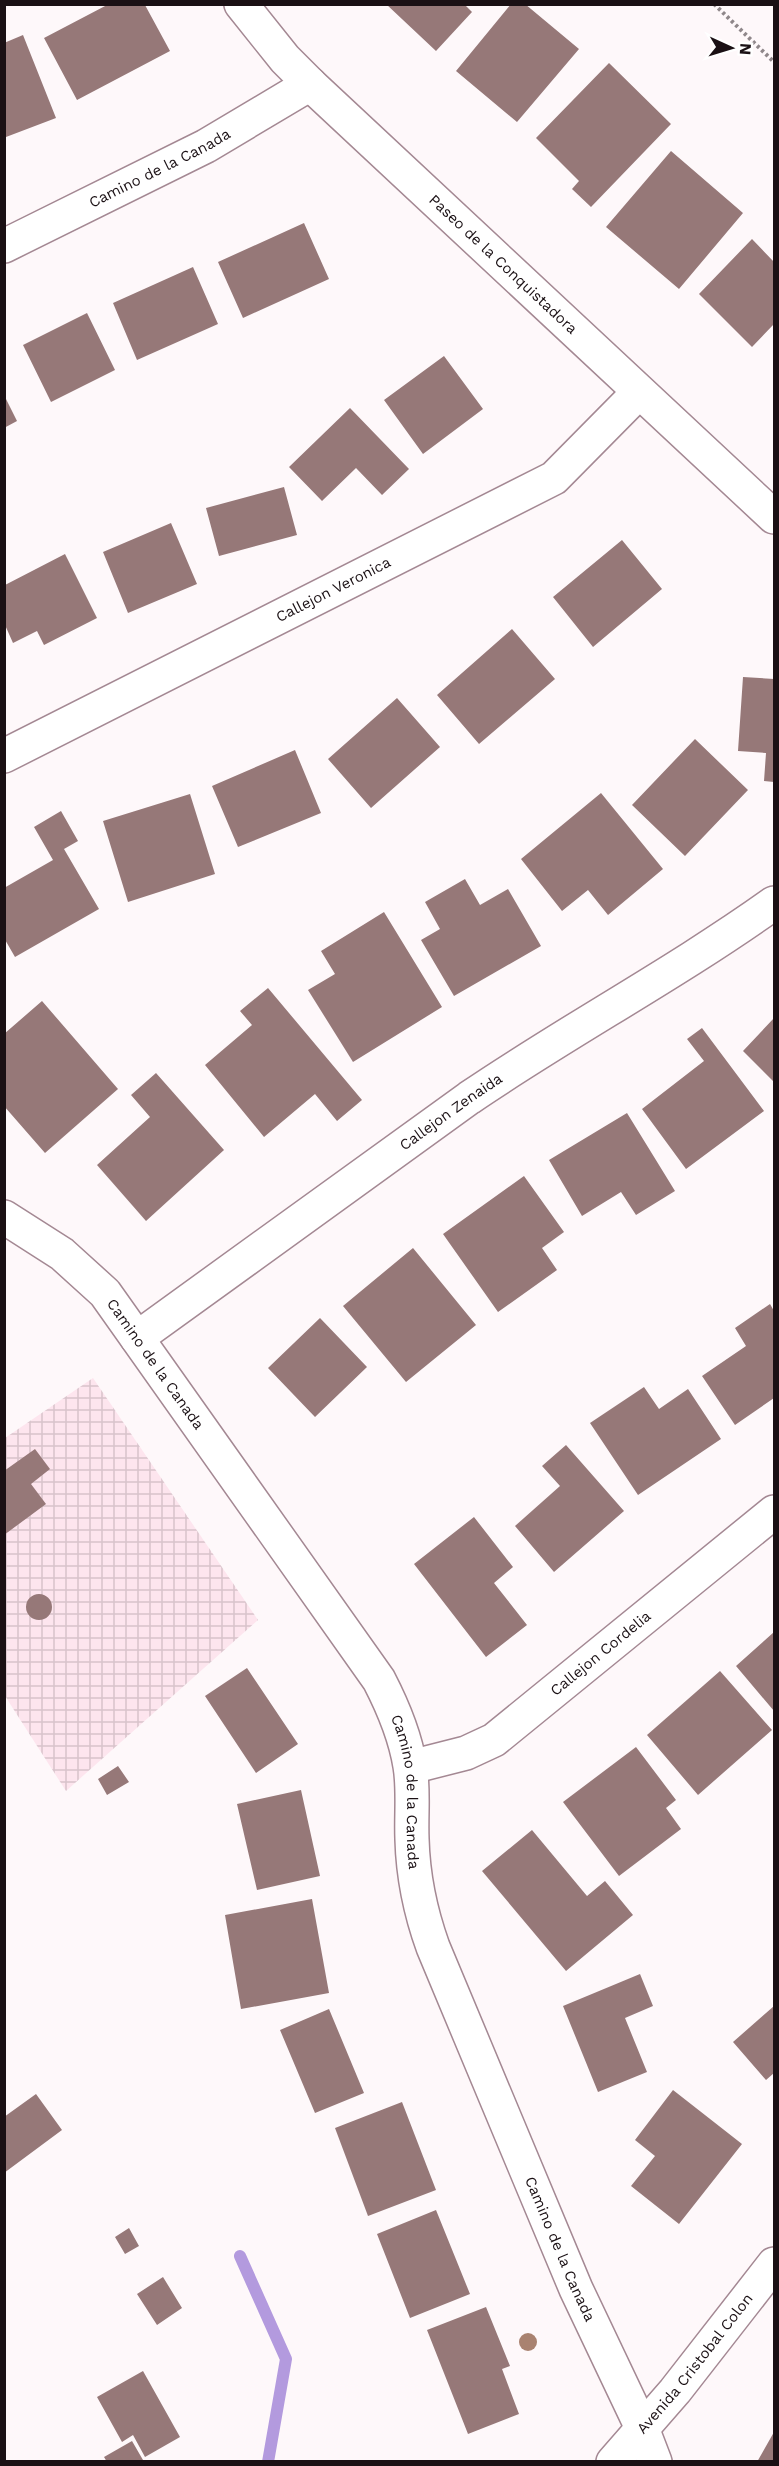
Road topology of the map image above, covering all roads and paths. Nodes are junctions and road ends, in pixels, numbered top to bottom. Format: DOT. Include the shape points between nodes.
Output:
graph roads {
  1 [pos="242,4"];
  2 [pos="714,4"];
  3 [pos="774,62"];
  4 [pos="310,84"];
  5 [pos="4,246"];
  6 [pos="639,392"];
  7 [pos="774,517"];
  8 [pos="4,756"];
  9 [pos="774,903"];
  10 [pos="4,1217"];
  11 [pos="137,1338"];
  12 [pos="774,1512"];
  13 [pos="411,1767"];
  14 [pos="774,2264"];
  15 [pos="642,2428"];
  16 [pos="613,2462"];
  17 [pos="655,2462"];
  1 -- 4 [label="street, Paseo de la Conquistadora"];
  2 -- 3 [label="path"];
  4 -- 5 [label="street, Camino de la Canada" via="206,146"];
  4 -- 6 [label="street, Paseo de la Conquistadora"];
  6 -- 7 [label="street, Paseo de la Conquistadora"];
  6 -- 8 [label="street, Callejon Veronica" via="554,478"];
  9 -- 11 [label="street, Callejon Zenaida" via="699,955 469,1098"];
  10 -- 11 [label="street, Camino de la Canada" via="84,1272 105,1293"];
  11 -- 13 [label="street, Camino de la Canada" via="379,1680 397,1716"];
  12 -- 13 [label="street, Callejon Cordelia" via="494,1740 466,1754"];
  13 -- 15 [label="street, Camino de la Canada" via="414,1877 425,1924 576,2289"];
  14 -- 15 [label="street, Avenida Cristobal Colon" via="709,2350"];
  15 -- 16 [label="street, Avenida Cristobal Colon"];
  15 -- 17 [label="street, Camino de la Canada"];
}
